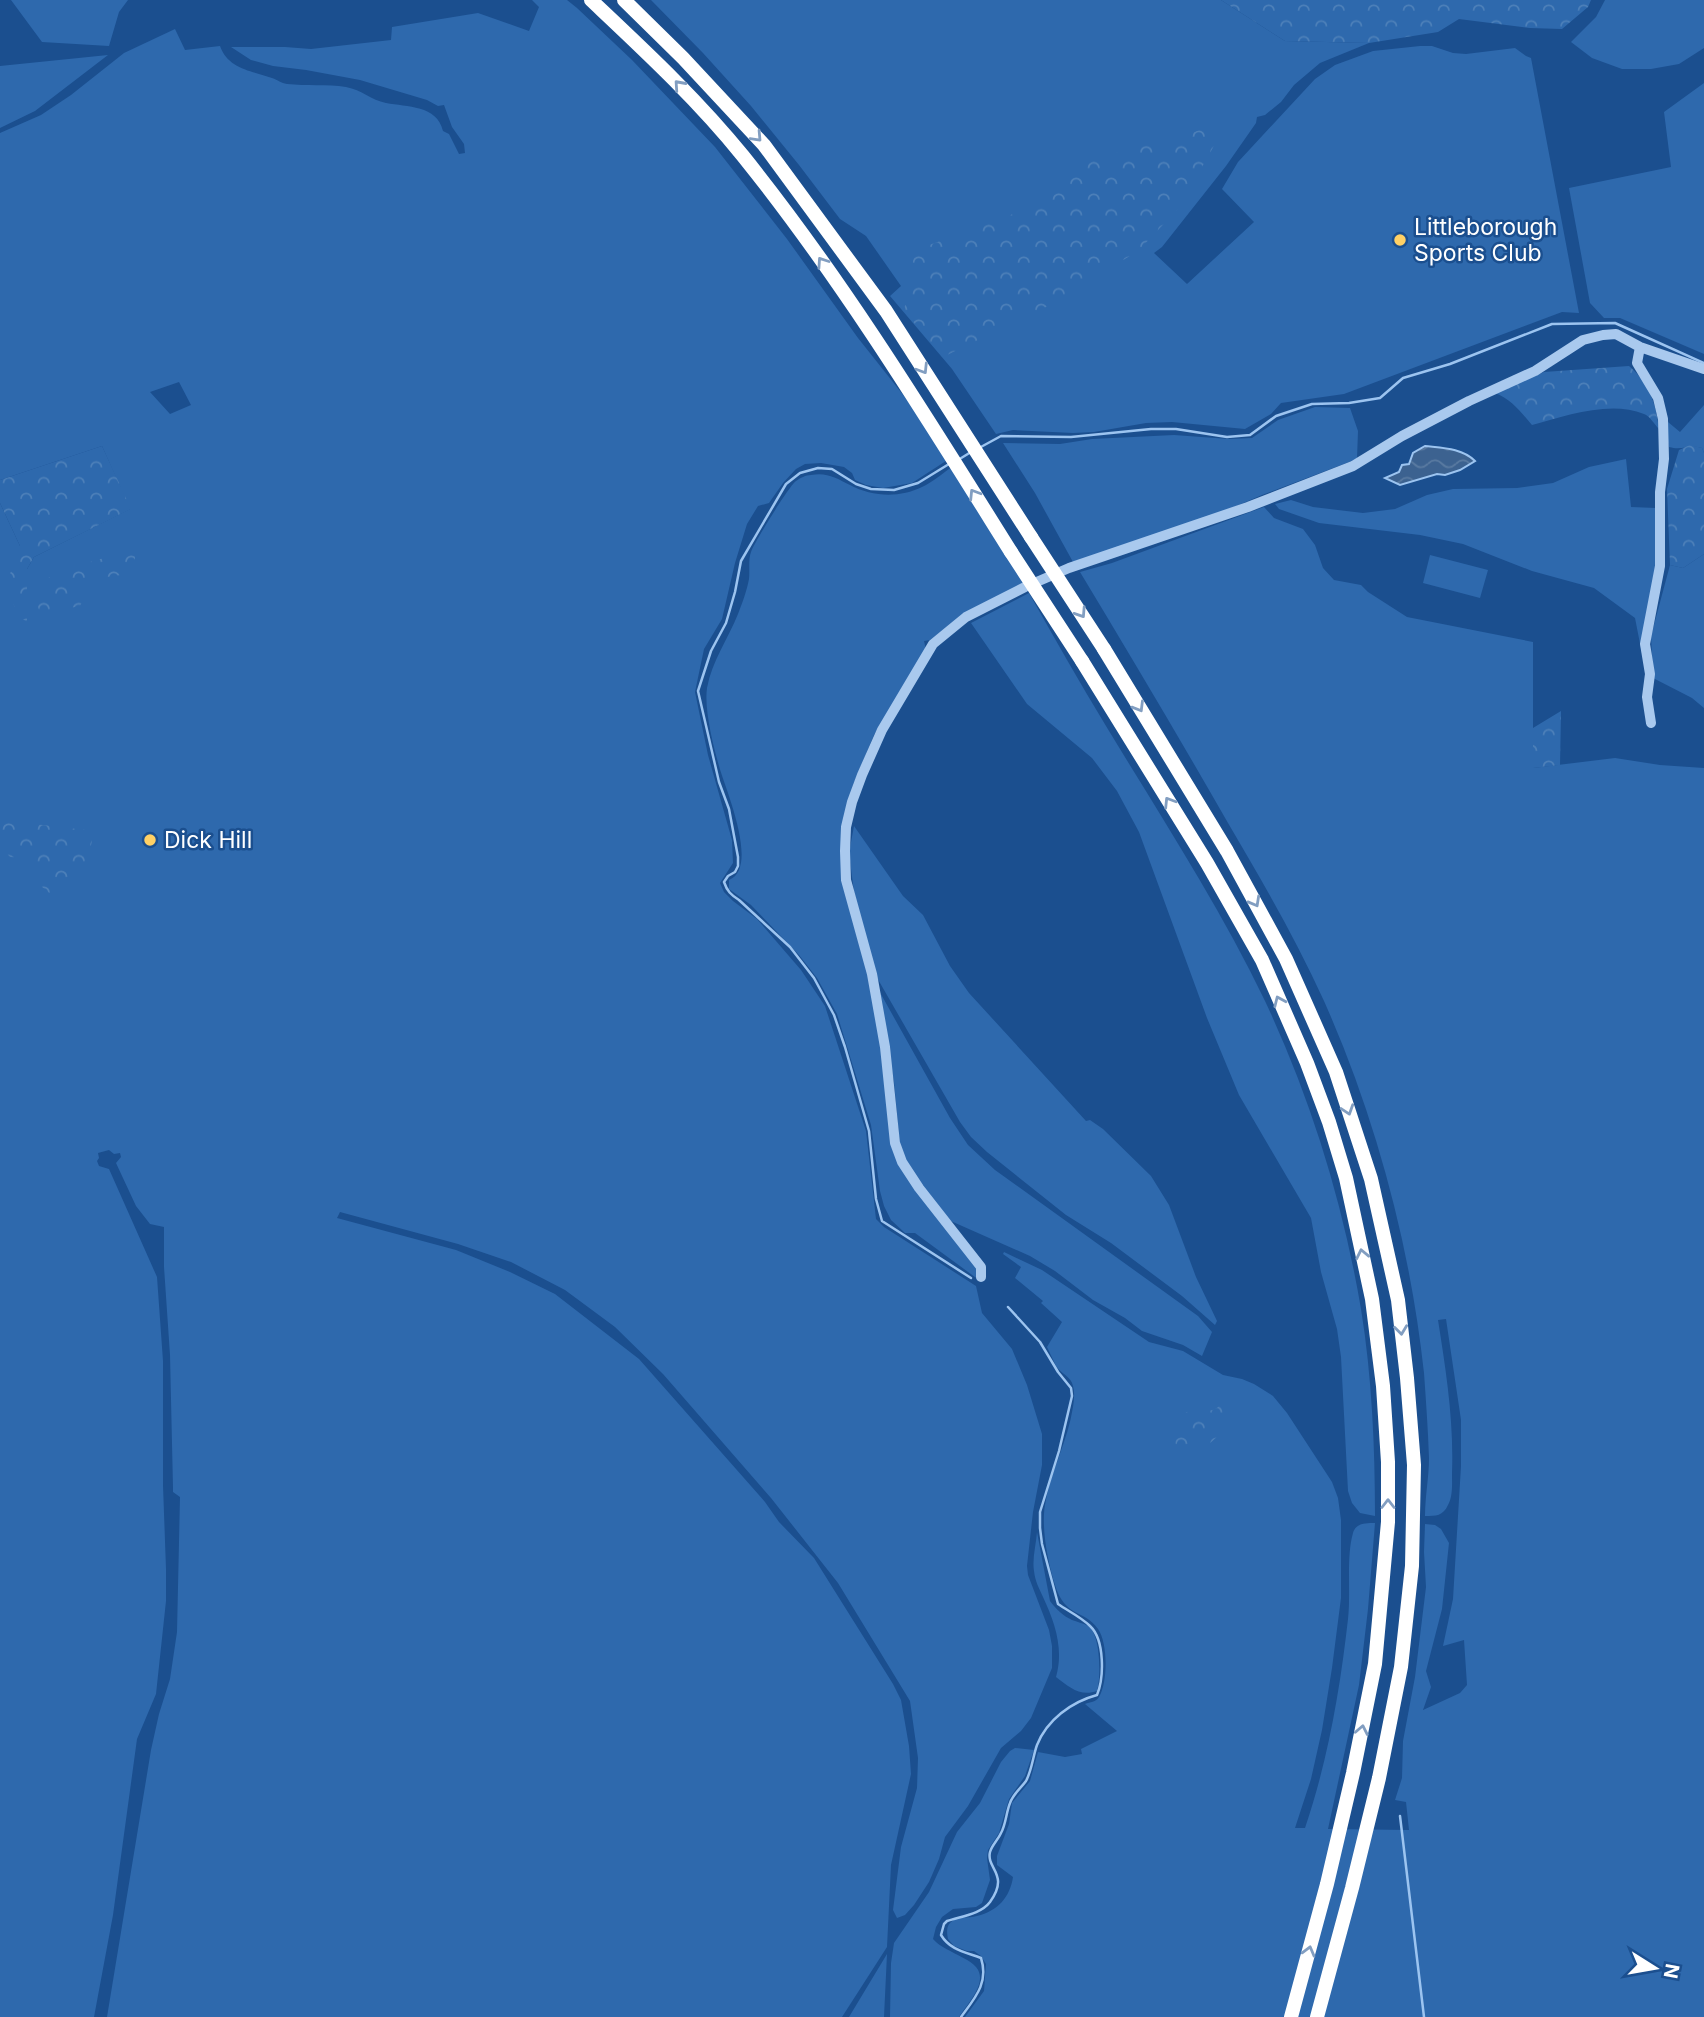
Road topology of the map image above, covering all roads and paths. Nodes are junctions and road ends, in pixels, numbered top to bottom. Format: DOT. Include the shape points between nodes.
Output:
graph roads {
  1 [pos="591,0"];
  2 [pos="624,0"];
  3 [pos="1640,347"];
  4 [pos="1704,369"];
  5 [pos="1651,723"];
  6 [pos="981,1277"];
  7 [pos="1291,2017"];
  8 [pos="1317,2017"];
  7 -- 1 [label="highway, one-way, bridge" via="1333,1859 1375,1664 1388,1522 1383,1386 1372,1299 1329,1122 1262,960 1207,863 936,432 807,240 742,155 670,74"];
  2 -- 8 [label="highway, one-way, bridge" via="764,145 886,311 1104,649 1227,851 1286,959 1336,1072 1367,1167 1398,1300 1414,1465 1412,1566 1401,1667 1379,1778"];
  3 -- 4 [label="street"];
  3 -- 5 [label="street" via="1637,363 1658,398 1663,419 1660,566 1646,644"];
  3 -- 6 [label="street" via="1616,334 1583,340 1535,371 1469,401 1353,466 1258,504 1069,568 966,617 933,645 882,730 852,802 846,827 846,880 872,974 895,1143 919,1188 981,1267"];
}
